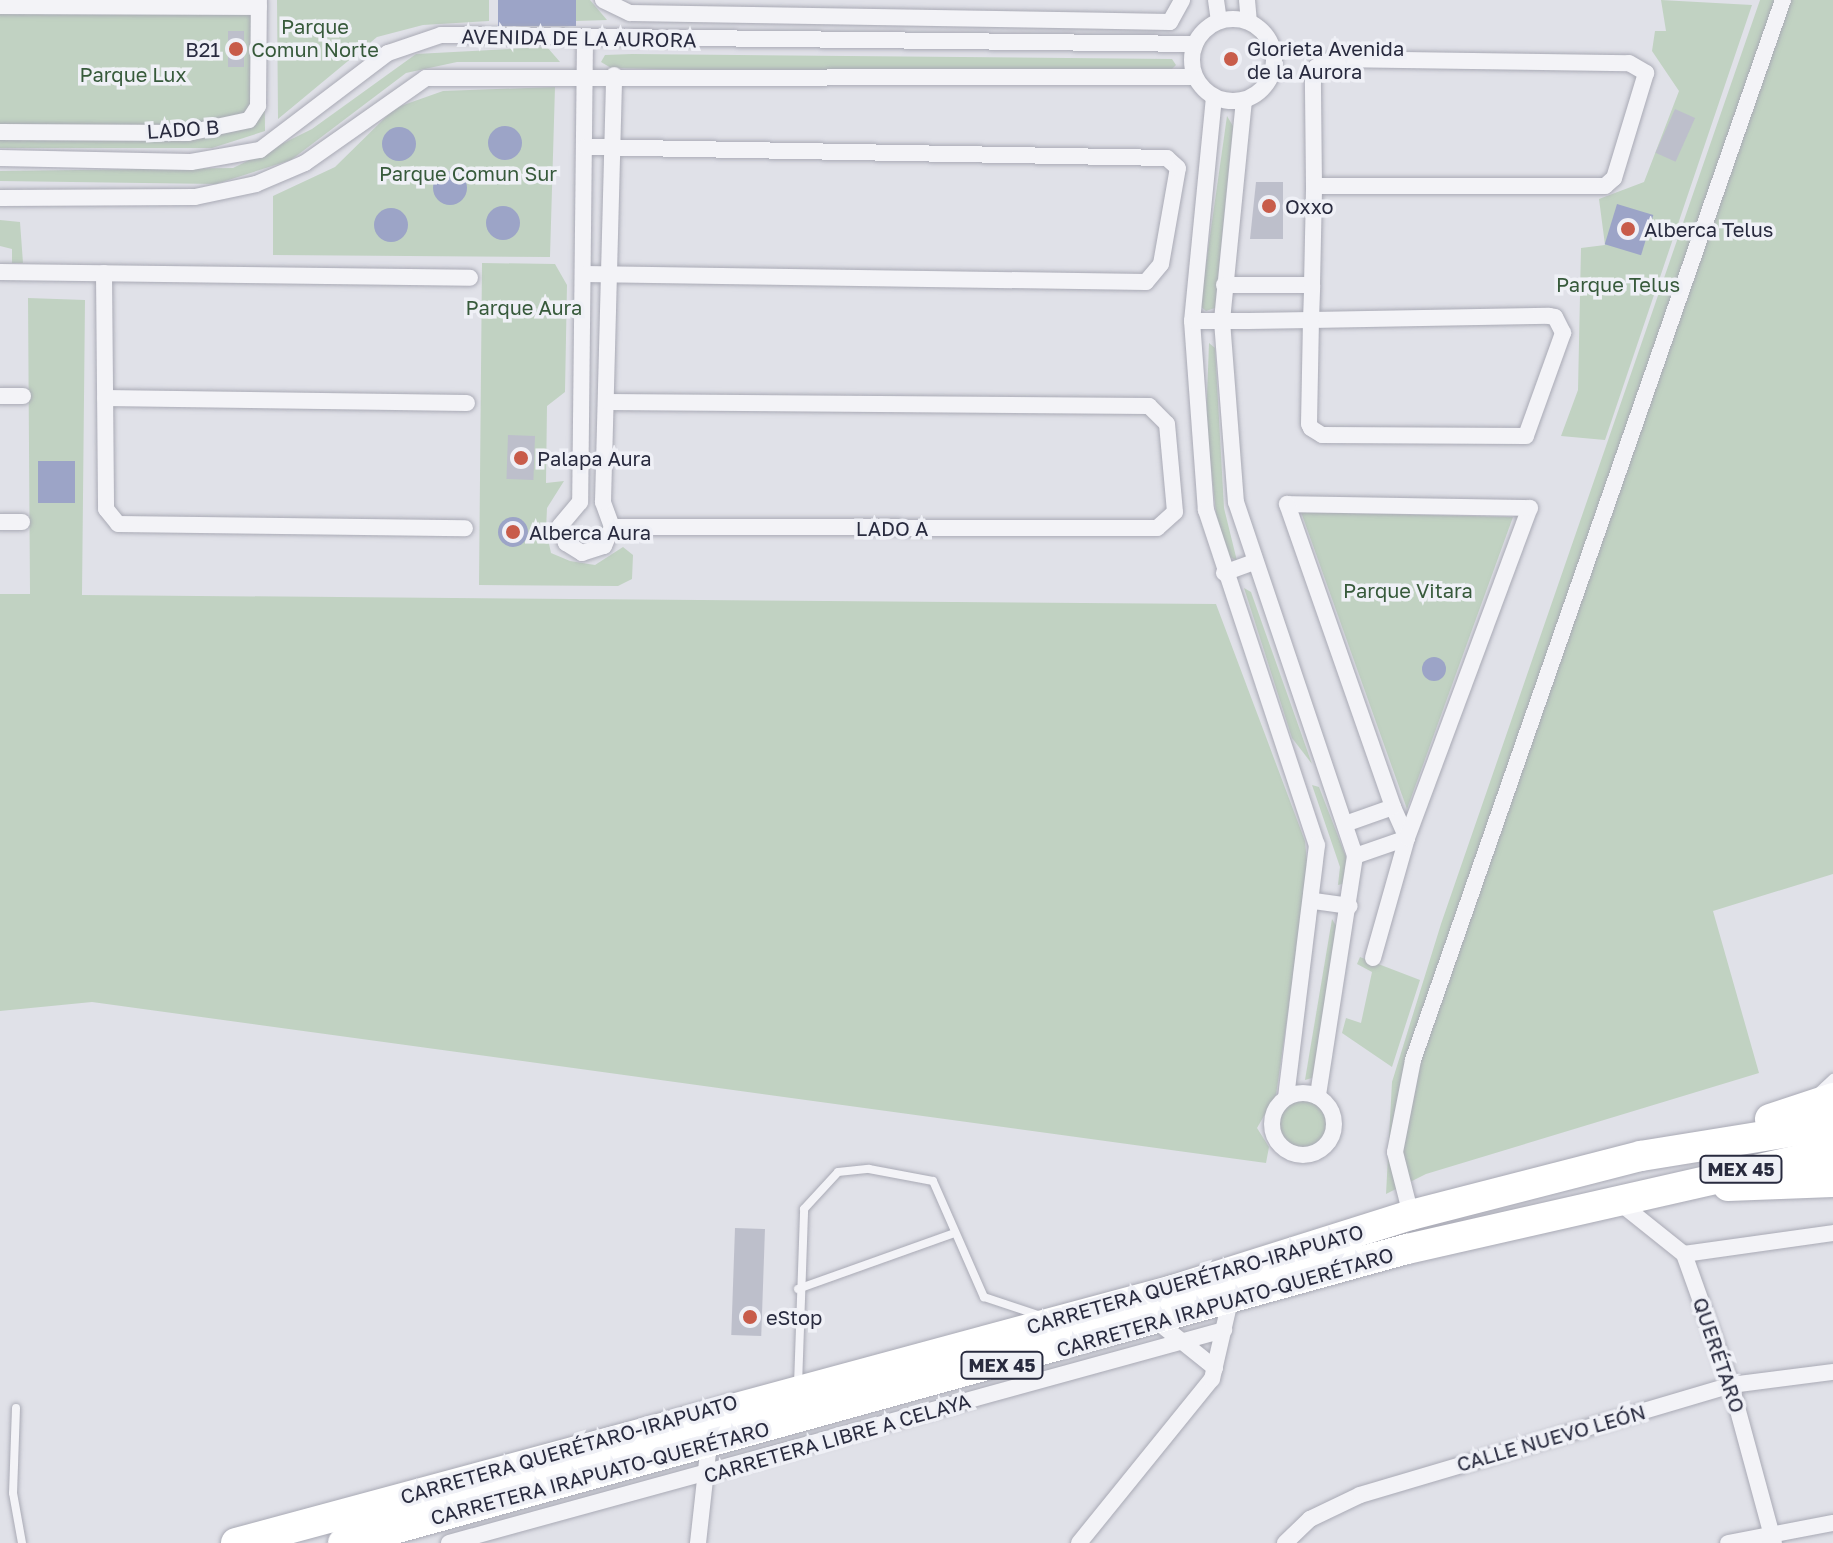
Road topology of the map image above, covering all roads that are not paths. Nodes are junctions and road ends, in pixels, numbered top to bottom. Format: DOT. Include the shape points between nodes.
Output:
graph roads {
  1 [pos="603,0"];
  2 [pos="1182,0"];
  3 [pos="1216,0"];
  4 [pos="1247,0"];
  5 [pos="1783,0"];
  6 [pos="259,4"];
  7 [pos="0,6"];
  8 [pos="1219,21"];
  9 [pos="1249,21"];
  10 [pos="585,39"];
  11 [pos="1195,44"];
  12 [pos="585,74"];
  13 [pos="614,75"];
  14 [pos="1195,77"];
  15 [pos="1214,97"];
  16 [pos="1244,100"];
  17 [pos="0,132"];
  18 [pos="585,147"];
  19 [pos="614,147"];
  20 [pos="0,158"];
  21 [pos="1314,186"];
  22 [pos="0,198"];
  23 [pos="0,272"];
  24 [pos="104,273"];
  25 [pos="584,274"];
  26 [pos="610,275"];
  27 [pos="470,278"];
  28 [pos="1224,285"];
  29 [pos="1312,285"];
  30 [pos="1311,320"];
  31 [pos="1192,321"];
  32 [pos="1222,321"];
  33 [pos="0,396"];
  34 [pos="23,396"];
  35 [pos="105,398"];
  36 [pos="607,402"];
  37 [pos="467,403"];
  38 [pos="0,522"];
  39 [pos="22,522"];
  40 [pos="612,527"];
  41 [pos="465,528"];
  42 [pos="1254,562"];
  43 [pos="1224,573"];
  44 [pos="1393,807"];
  45 [pos="1345,824"];
  46 [pos="1407,838"];
  47 [pos="1355,856"];
  48 [pos="1314,901"];
  49 [pos="1350,906"];
  50 [pos="1373,958"];
  51 [pos="1833,1078"];
  52 [pos="1318,1096"];
  53 [pos="1286,1097"];
  54 [pos="1833,1098"];
  55 [pos="1799,1110"];
  56 [pos="1833,1125"];
  57 [pos="1833,1152"];
  58 [pos="1641,1156"];
  59 [pos="1833,1182"];
  60 [pos="1650,1188"];
  61 [pos="1613,1198"];
  62 [pos="1411,1215"];
  63 [pos="954,1233"];
  64 [pos="1833,1233"];
  65 [pos="1684,1254"];
  66 [pos="798,1289"];
  67 [pos="1227,1316"];
  68 [pos="1059,1319"];
  69 [pos="1159,1323"];
  70 [pos="1184,1341"];
  71 [pos="1215,1368"];
  72 [pos="1833,1372"];
  73 [pos="798,1385"];
  74 [pos="1731,1385"];
  75 [pos="16,1408"];
  76 [pos="709,1444"];
  77 [pos="706,1474"];
  78 [pos="1833,1523"];
  79 [pos="1773,1537"];
  80 [pos="22,1543"];
  81 [pos="236,1543"];
  82 [pos="343,1543"];
  83 [pos="449,1543"];
  84 [pos="698,1543"];
  85 [pos="1079,1543"];
  86 [pos="1285,1543"];
  87 [pos="1728,1543"];
  1 -- 2 [label="street" via="630,13 1170,22"];
  3 -- 8 [label="street"];
  4 -- 9 [label="street"];
  5 -- 62 [label="street" via="1413,1060 1395,1152"];
  6 -- 7 [label="street, LADO B"];
  6 -- 17 [label="street, LADO B" via="258,106 249,120 188,133"];
  8 -- 9 [label="street"];
  8 -- 11 [label="street"];
  9 -- 16 [label="street" via="1266,35 1275,60 1266,85"];
  10 -- 11 [label="street, AVENIDA DE LA AURORA"];
  10 -- 12 [label="street"];
  10 -- 20 [label="street, AVENIDA DE LA AURORA" via="414,41 260,150 225,159"];
  11 -- 14 [label="street"];
  12 -- 13 [label="street, AVENIDA DE LA AURORA"];
  12 -- 18 [label="street"];
  12 -- 22 [label="street, AVENIDA DE LA AURORA" via="426,78 305,163 256,184 195,197"];
  13 -- 14 [label="street, AVENIDA DE LA AURORA"];
  13 -- 19 [label="street"];
  14 -- 15 [label="street"];
  15 -- 16 [label="street"];
  15 -- 31 [label="street"];
  16 -- 28 [label="street"];
  18 -- 19 [label="street"];
  18 -- 25 [label="street"];
  19 -- 26 [label="street"];
  19 -- 26 [label="street" via="1167,158 1178,168 1161,264 1146,282"];
  21 -- 21 [label="street" via="1605,186 1614,178 1646,73 1629,63 1326,59 1313,82"];
  21 -- 29 [label="street"];
  23 -- 24 [label="street"];
  24 -- 27 [label="street"];
  24 -- 35 [label="street"];
  25 -- 26 [label="street"];
  25 -- 40 [label="street" via="580,502 560,526 566,543 582,553 604,546"];
  26 -- 36 [label="street"];
  28 -- 29 [label="street"];
  28 -- 32 [label="street"];
  29 -- 30 [label="street"];
  30 -- 30 [label="street" via="1549,316 1563,333 1526,436 1322,435 1309,424"];
  30 -- 32 [label="street"];
  31 -- 32 [label="street"];
  31 -- 43 [label="street" via="1206,510"];
  32 -- 42 [label="street" via="1236,502"];
  33 -- 34 [label="street"];
  35 -- 37 [label="street"];
  35 -- 41 [label="street" via="106,509 118,524"];
  36 -- 40 [label="street" via="603,502"];
  36 -- 40 [label="street, LADO A" via="1158,410 1167,424 1170,523"];
  38 -- 39 [label="street"];
  42 -- 43 [label="street"];
  42 -- 45 [label="street"];
  43 -- 48 [label="street" via="1315,835"];
  44 -- 45 [label="street"];
  44 -- 46 [label="street"];
  44 -- 46 [label="street" via="1287,504 1530,508"];
  45 -- 47 [label="street"];
  46 -- 47 [label="street"];
  46 -- 50 [label="street"];
  47 -- 49 [label="street"];
  48 -- 49 [label="street"];
  48 -- 53 [label="street"];
  49 -- 52 [label="street"];
  51 -- 55 [label="lane"];
  52 -- 53 [label="street"];
  52 -- 53 [label="street" via="1332,1110 1334,1129 1309,1155 1290,1152 1272,1130 1274,1111"];
  54 -- 55 [label="highway"];
  55 -- 58 [label="highway"];
  56 -- 58 [label="highway, CARRETERA QUERÉTARO-IRAPUATO / MEX 45"];
  57 -- 60 [label="highway, CARRETERA IRAPUATO-QUERÉTARO / MEX 45"];
  58 -- 62 [label="highway, CARRETERA QUERÉTARO-IRAPUATO / MEX 45"];
  59 -- 60 [label="highway"];
  60 -- 61 [label="highway, CARRETERA IRAPUATO-QUERÉTARO / MEX 45"];
  61 -- 65 [label="street"];
  61 -- 67 [label="highway, CARRETERA IRAPUATO-QUERÉTARO / MEX 45"];
  62 -- 68 [label="highway, CARRETERA QUERÉTARO-IRAPUATO / MEX 45"];
  63 -- 66 [label="lane"];
  63 -- 66 [label="lane" via="933,1181 869,1169 838,1172 804,1209"];
  63 -- 68 [label="lane" via="984,1297"];
  64 -- 65 [label="street"];
  65 -- 74 [label="street, QUERÉTARO"];
  66 -- 73 [label="lane"];
  67 -- 69 [label="highway, CARRETERA IRAPUATO-QUERÉTARO / MEX 45"];
  67 -- 70 [label="street, CARRETERA LIBRE A CELAYA"];
  67 -- 71 [label="street"];
  68 -- 73 [label="highway, CARRETERA QUERÉTARO-IRAPUATO / MEX 45"];
  69 -- 70 [label="street"];
  69 -- 76 [label="highway, CARRETERA IRAPUATO-QUERÉTARO / MEX 45"];
  70 -- 71 [label="street"];
  70 -- 77 [label="street, CARRETERA LIBRE A CELAYA"];
  71 -- 85 [label="street"];
  72 -- 74 [label="street, CALLE NUEVO LEÓN"];
  73 -- 81 [label="highway, CARRETERA QUERÉTARO-IRAPUATO / MEX 45"];
  74 -- 79 [label="street, QUERÉTARO"];
  74 -- 86 [label="street, CALLE NUEVO LEÓN" via="1360,1495 1310,1519"];
  75 -- 80 [label="lane" via="13,1493"];
  76 -- 77 [label="street"];
  76 -- 82 [label="highway, CARRETERA IRAPUATO-QUERÉTARO / MEX 45"];
  77 -- 83 [label="street, CARRETERA LIBRE A CELAYA"];
  77 -- 84 [label="street"];
  78 -- 79 [label="street"];
  79 -- 87 [label="street"];
}
